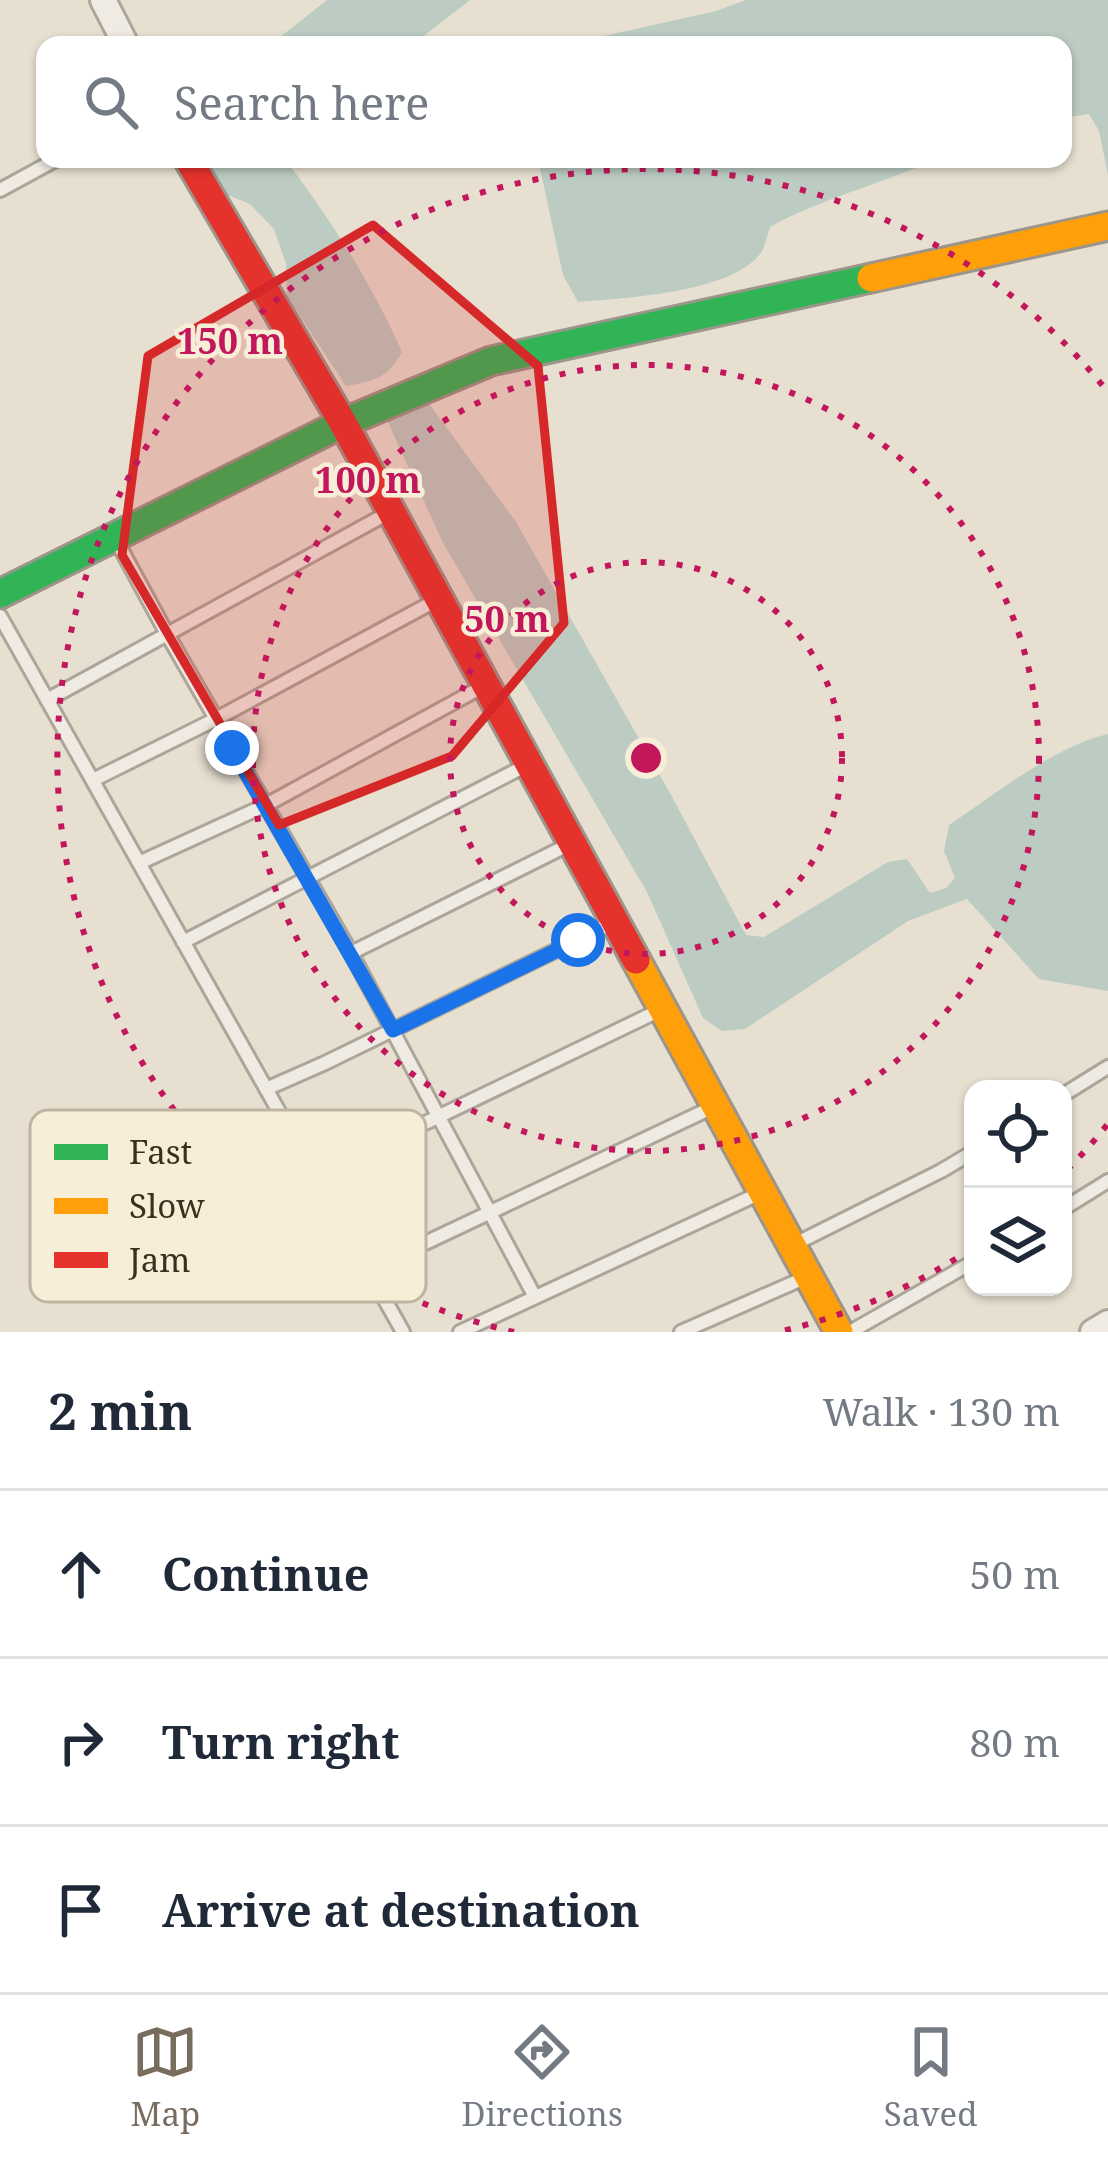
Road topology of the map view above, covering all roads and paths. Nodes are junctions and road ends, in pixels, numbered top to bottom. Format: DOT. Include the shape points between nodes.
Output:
graph roads {
  1 [pos="103,0"];
  2 [pos="121,36"];
  3 [pos="40,168"];
  4 [pos="193,168"];
  5 [pos="0,190"];
  6 [pos="1108,226"];
  7 [pos="343,423"];
  8 [pos="391,512"];
  9 [pos="115,537"];
  10 [pos="0,594"];
  11 [pos="439,599"];
  12 [pos="0,616"];
  13 [pos="167,634"];
  14 [pos="486,685"];
  15 [pos="47,700"];
  16 [pos="216,719"];
  17 [pos="529,764"];
  18 [pos="93,781"];
  19 [pos="266,805"];
  20 [pos="572,843"];
  21 [pos="139,863"];
  22 [pos="308,878"];
  23 [pos="615,922"];
  24 [pos="183,942"];
  25 [pos="351,953"];
  26 [pos="663,1009"];
  27 [pos="393,1030"];
  28 [pos="1108,1067"];
  29 [pos="266,1089"];
  30 [pos="1072,1089"];
  31 [pos="716,1106"];
  32 [pos="278,1110"];
  33 [pos="439,1117"];
  34 [pos="426,1123"];
  35 [pos="964,1157"];
  36 [pos="1108,1181"];
  37 [pos="762,1192"];
  38 [pos="1072,1203"];
  39 [pos="490,1213"];
  40 [pos="426,1243"];
  41 [pos="792,1245"];
  42 [pos="964,1267"];
  43 [pos="808,1276"];
  44 [pos="535,1297"];
  45 [pos="386,1302"];
  46 [pos="1108,1323"];
  47 [pos="403,1332"];
  48 [pos="460,1332"];
  49 [pos="681,1332"];
  50 [pos="839,1332"];
  51 [pos="850,1332"];
  52 [pos="1093,1332"];
  1 -- 2 [label="street"];
  3 -- 5 [label="lane"];
  4 -- 7 [label="street"];
  6 -- 7 [label="street" via="491,361"];
  7 -- 8 [label="street"];
  7 -- 9 [label="street"];
  8 -- 11 [label="street"];
  8 -- 13 [label="lane"];
  9 -- 10 [label="street"];
  9 -- 13 [label="lane"];
  11 -- 14 [label="street"];
  11 -- 16 [label="lane"];
  12 -- 15 [label="lane"];
  13 -- 15 [label="lane"];
  13 -- 16 [label="lane"];
  14 -- 17 [label="street"];
  14 -- 19 [label="lane"];
  15 -- 18 [label="lane"];
  16 -- 18 [label="lane"];
  16 -- 19 [label="lane"];
  17 -- 20 [label="street"];
  17 -- 22 [label="lane"];
  18 -- 21 [label="lane"];
  19 -- 21 [label="lane"];
  19 -- 22 [label="lane"];
  20 -- 23 [label="street"];
  20 -- 25 [label="lane"];
  21 -- 24 [label="lane"];
  22 -- 24 [label="lane"];
  22 -- 25 [label="lane"];
  23 -- 26 [label="street"];
  23 -- 27 [label="lane"];
  24 -- 29 [label="lane"];
  25 -- 27 [label="lane"];
  26 -- 31 [label="street"];
  26 -- 33 [label="lane"];
  27 -- 29 [label="lane"];
  27 -- 33 [label="lane"];
  28 -- 30 [label="lane"];
  29 -- 32 [label="lane"];
  31 -- 37 [label="street"];
  31 -- 39 [label="lane"];
  33 -- 34 [label="lane"];
  33 -- 39 [label="lane"];
  35 -- 41 [label="lane"];
  36 -- 38 [label="lane"];
  37 -- 41 [label="street"];
  37 -- 44 [label="lane"];
  39 -- 40 [label="lane"];
  39 -- 44 [label="lane"];
  41 -- 43 [label="street"];
  42 -- 51 [label="lane"];
  43 -- 49 [label="lane"];
  43 -- 50 [label="street"];
  44 -- 48 [label="lane"];
  45 -- 47 [label="lane"];
  46 -- 52 [label="street"];
}
